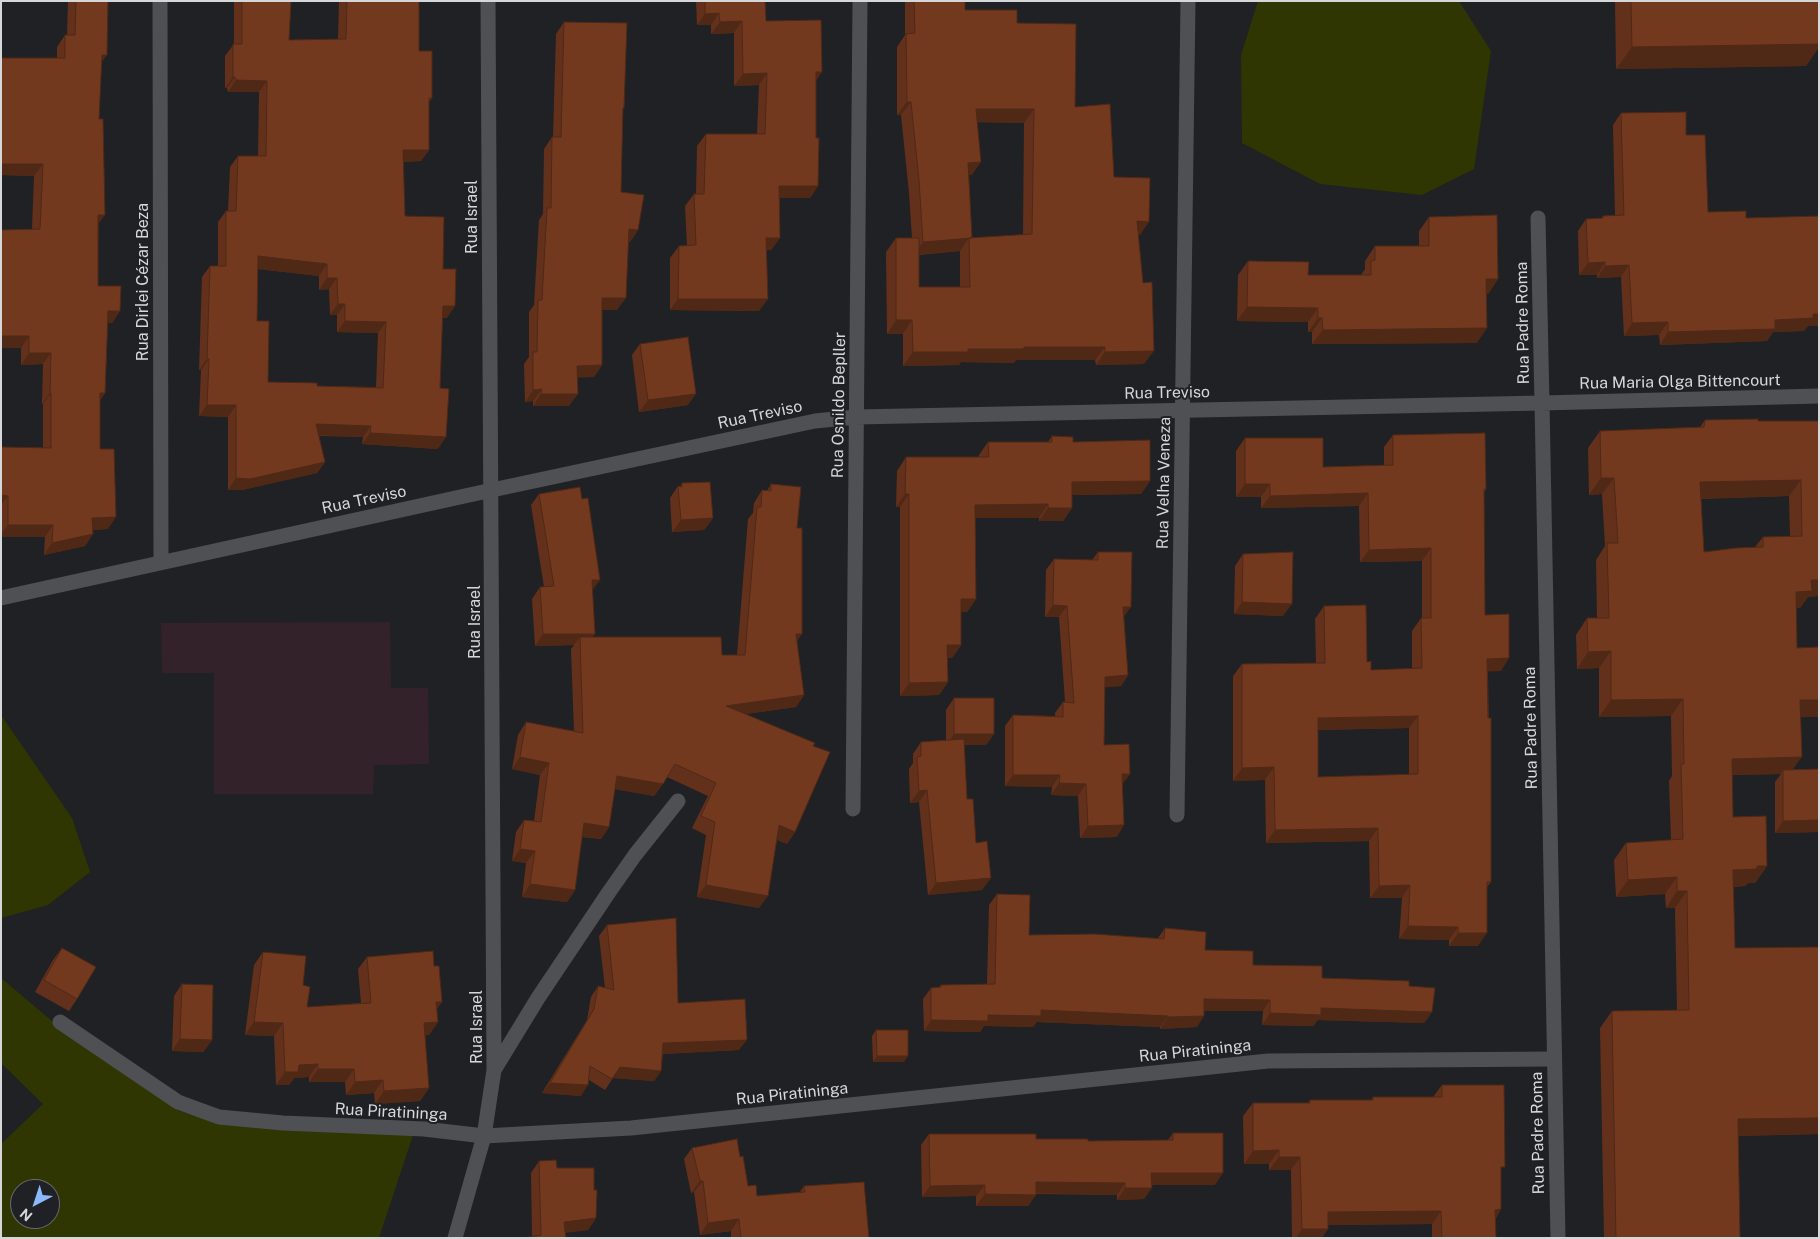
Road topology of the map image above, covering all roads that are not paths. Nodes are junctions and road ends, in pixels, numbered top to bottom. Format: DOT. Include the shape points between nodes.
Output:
graph roads {
  1 [pos="160,1"];
  2 [pos="488,1"];
  3 [pos="860,1"];
  4 [pos="1188,1"];
  5 [pos="1538,218"];
  6 [pos="1819,396"];
  7 [pos="1542,403"];
  8 [pos="1182,410"];
  9 [pos="856,417"];
  10 [pos="492,490"];
  11 [pos="161,562"];
  12 [pos="1,598"];
  13 [pos="678,801"];
  14 [pos="853,809"];
  15 [pos="1177,815"];
  16 [pos="60,1022"];
  17 [pos="1554,1059"];
  18 [pos="494,1070"];
  19 [pos="484,1136"];
  20 [pos="455,1238"];
  21 [pos="1558,1238"];
  1 -- 11 [label="street, Rua Dirlei Cézar Beza"];
  2 -- 10 [label="street, Rua Israel"];
  3 -- 9 [label="street, Rua Osnildo Bepller"];
  4 -- 8 [label="street, Rua Velha Veneza"];
  5 -- 7 [label="street, Rua Padre Roma"];
  6 -- 7 [label="street, Rua Maria Olga Bittencourt"];
  7 -- 8 [label="street, Rua Treviso"];
  7 -- 17 [label="street, Rua Padre Roma"];
  8 -- 9 [label="street, Rua Treviso"];
  8 -- 15 [label="street, Rua Velha Veneza"];
  9 -- 10 [label="street, Rua Treviso" via="815,421"];
  9 -- 14 [label="street, Rua Osnildo Bepller"];
  10 -- 11 [label="street, Rua Treviso"];
  10 -- 18 [label="street, Rua Israel"];
  11 -- 12 [label="street, Rua Treviso"];
  13 -- 18 [label="street" via="609,892"];
  16 -- 19 [label="street, Rua Piratininga" via="178,1102 219,1117 424,1129"];
  17 -- 19 [label="street, Rua Piratininga" via="1268,1061 631,1128"];
  17 -- 21 [label="street, Rua Padre Roma"];
  18 -- 19 [label="street, Rua Israel"];
  19 -- 20 [label="street, Rua Israel"];
}
